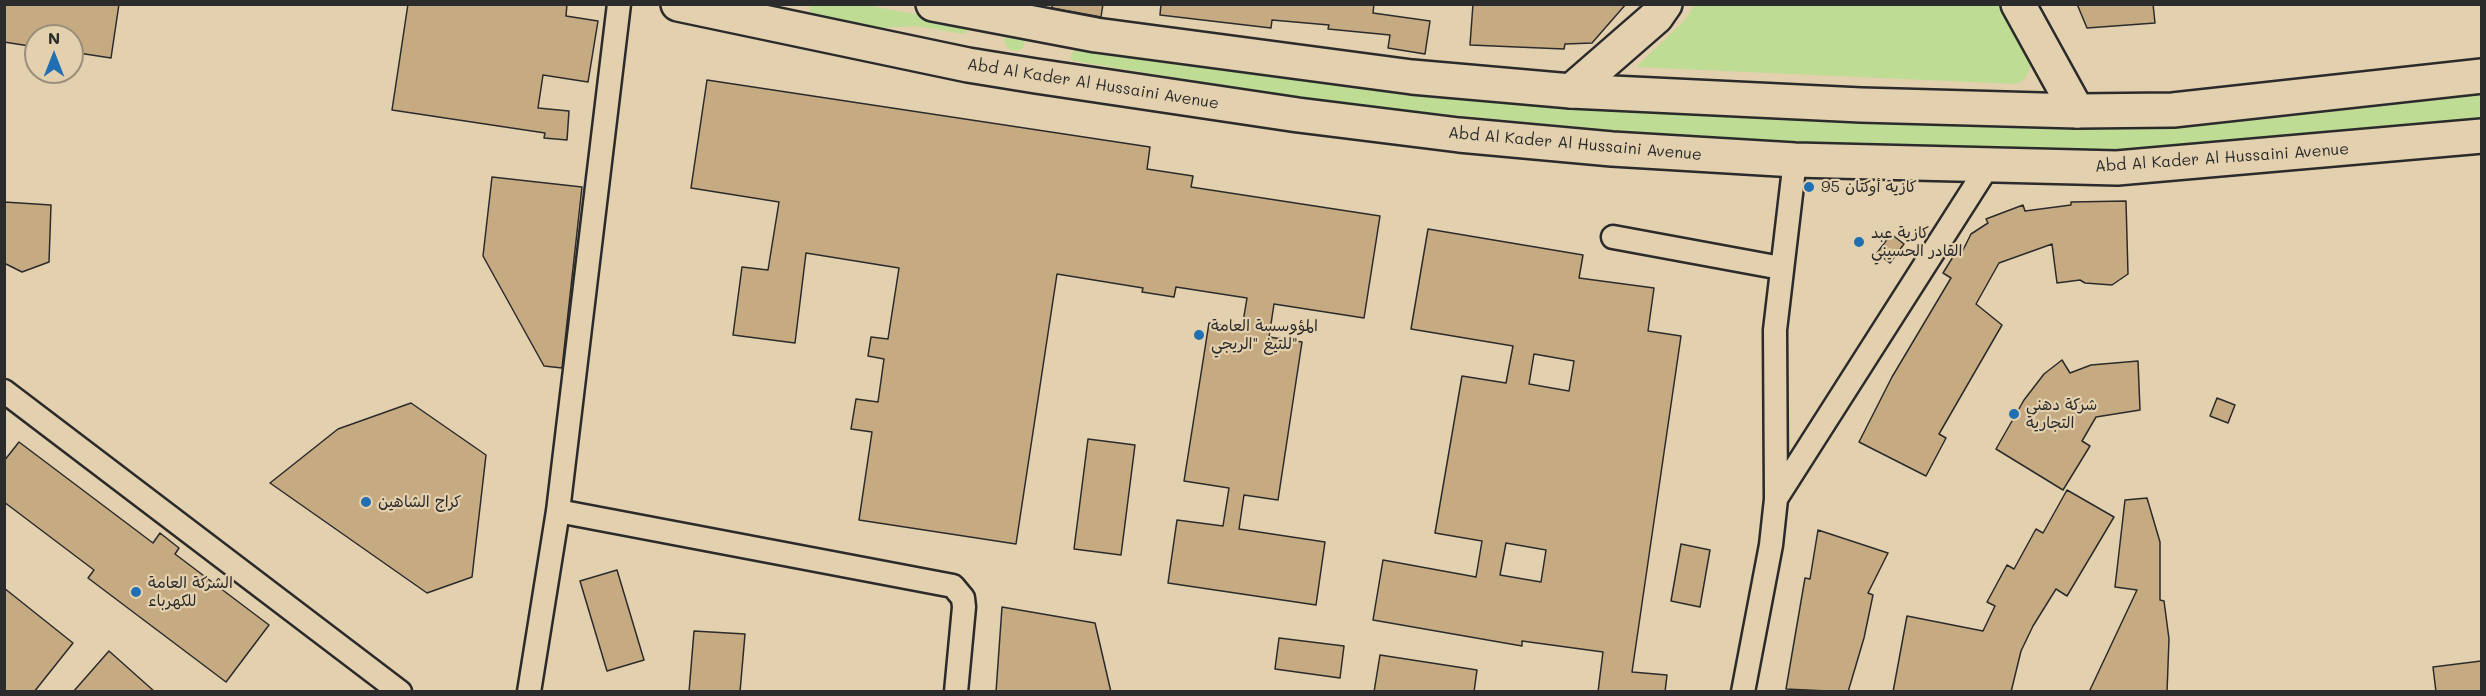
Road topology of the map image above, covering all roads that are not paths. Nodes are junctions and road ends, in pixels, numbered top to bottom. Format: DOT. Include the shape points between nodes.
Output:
graph roads {
  1 [pos="619,4"];
  2 [pos="678,4"];
  3 [pos="933,4"];
  4 [pos="1665,4"];
  5 [pos="2018,4"];
  6 [pos="976,13"];
  7 [pos="1049,26"];
  8 [pos="968,65"];
  9 [pos="1036,76"];
  10 [pos="2481,76"];
  11 [pos="1570,91"];
  12 [pos="2077,111"];
  13 [pos="2481,136"];
  14 [pos="1794,160"];
  15 [pos="1988,166"];
  16 [pos="1612,237"];
  17 [pos="1781,268"];
  18 [pos="4,391"];
  19 [pos="1776,499"];
  20 [pos="558,511"];
  21 [pos="400,692"];
  22 [pos="529,692"];
  23 [pos="956,692"];
  24 [pos="1743,692"];
  1 -- 20 [label="street"];
  2 -- 8 [label="main road, Abd Al Kader Al Hussaini Avenue"];
  3 -- 6 [label="main road"];
  4 -- 11 [label="main road" via="1656,17"];
  5 -- 12 [label="main road"];
  6 -- 7 [label="main road"];
  6 -- 8 [label="main road" via="982,40"];
  7 -- 9 [label="main road" via="1037,37 1031,52"];
  7 -- 11 [label="main road" via="1412,77"];
  8 -- 9 [label="main road, Abd Al Kader Al Hussaini Avenue"];
  9 -- 14 [label="main road, Abd Al Kader Al Hussaini Avenue" via="1459,135"];
  10 -- 12 [label="main road" via="2173,110"];
  11 -- 12 [label="main road"];
  13 -- 15 [label="main road, Abd Al Kader Al Hussaini Avenue" via="2117,168"];
  14 -- 15 [label="main road, Abd Al Kader Al Hussaini Avenue"];
  14 -- 17 [label="street"];
  15 -- 19 [label="street"];
  16 -- 17 [label="street"];
  17 -- 19 [label="street" via="1775,330"];
  18 -- 21 [label="street"];
  19 -- 24 [label="street"];
  20 -- 22 [label="street"];
  20 -- 23 [label="street" via="953,586 963,598 964,607"];
}
